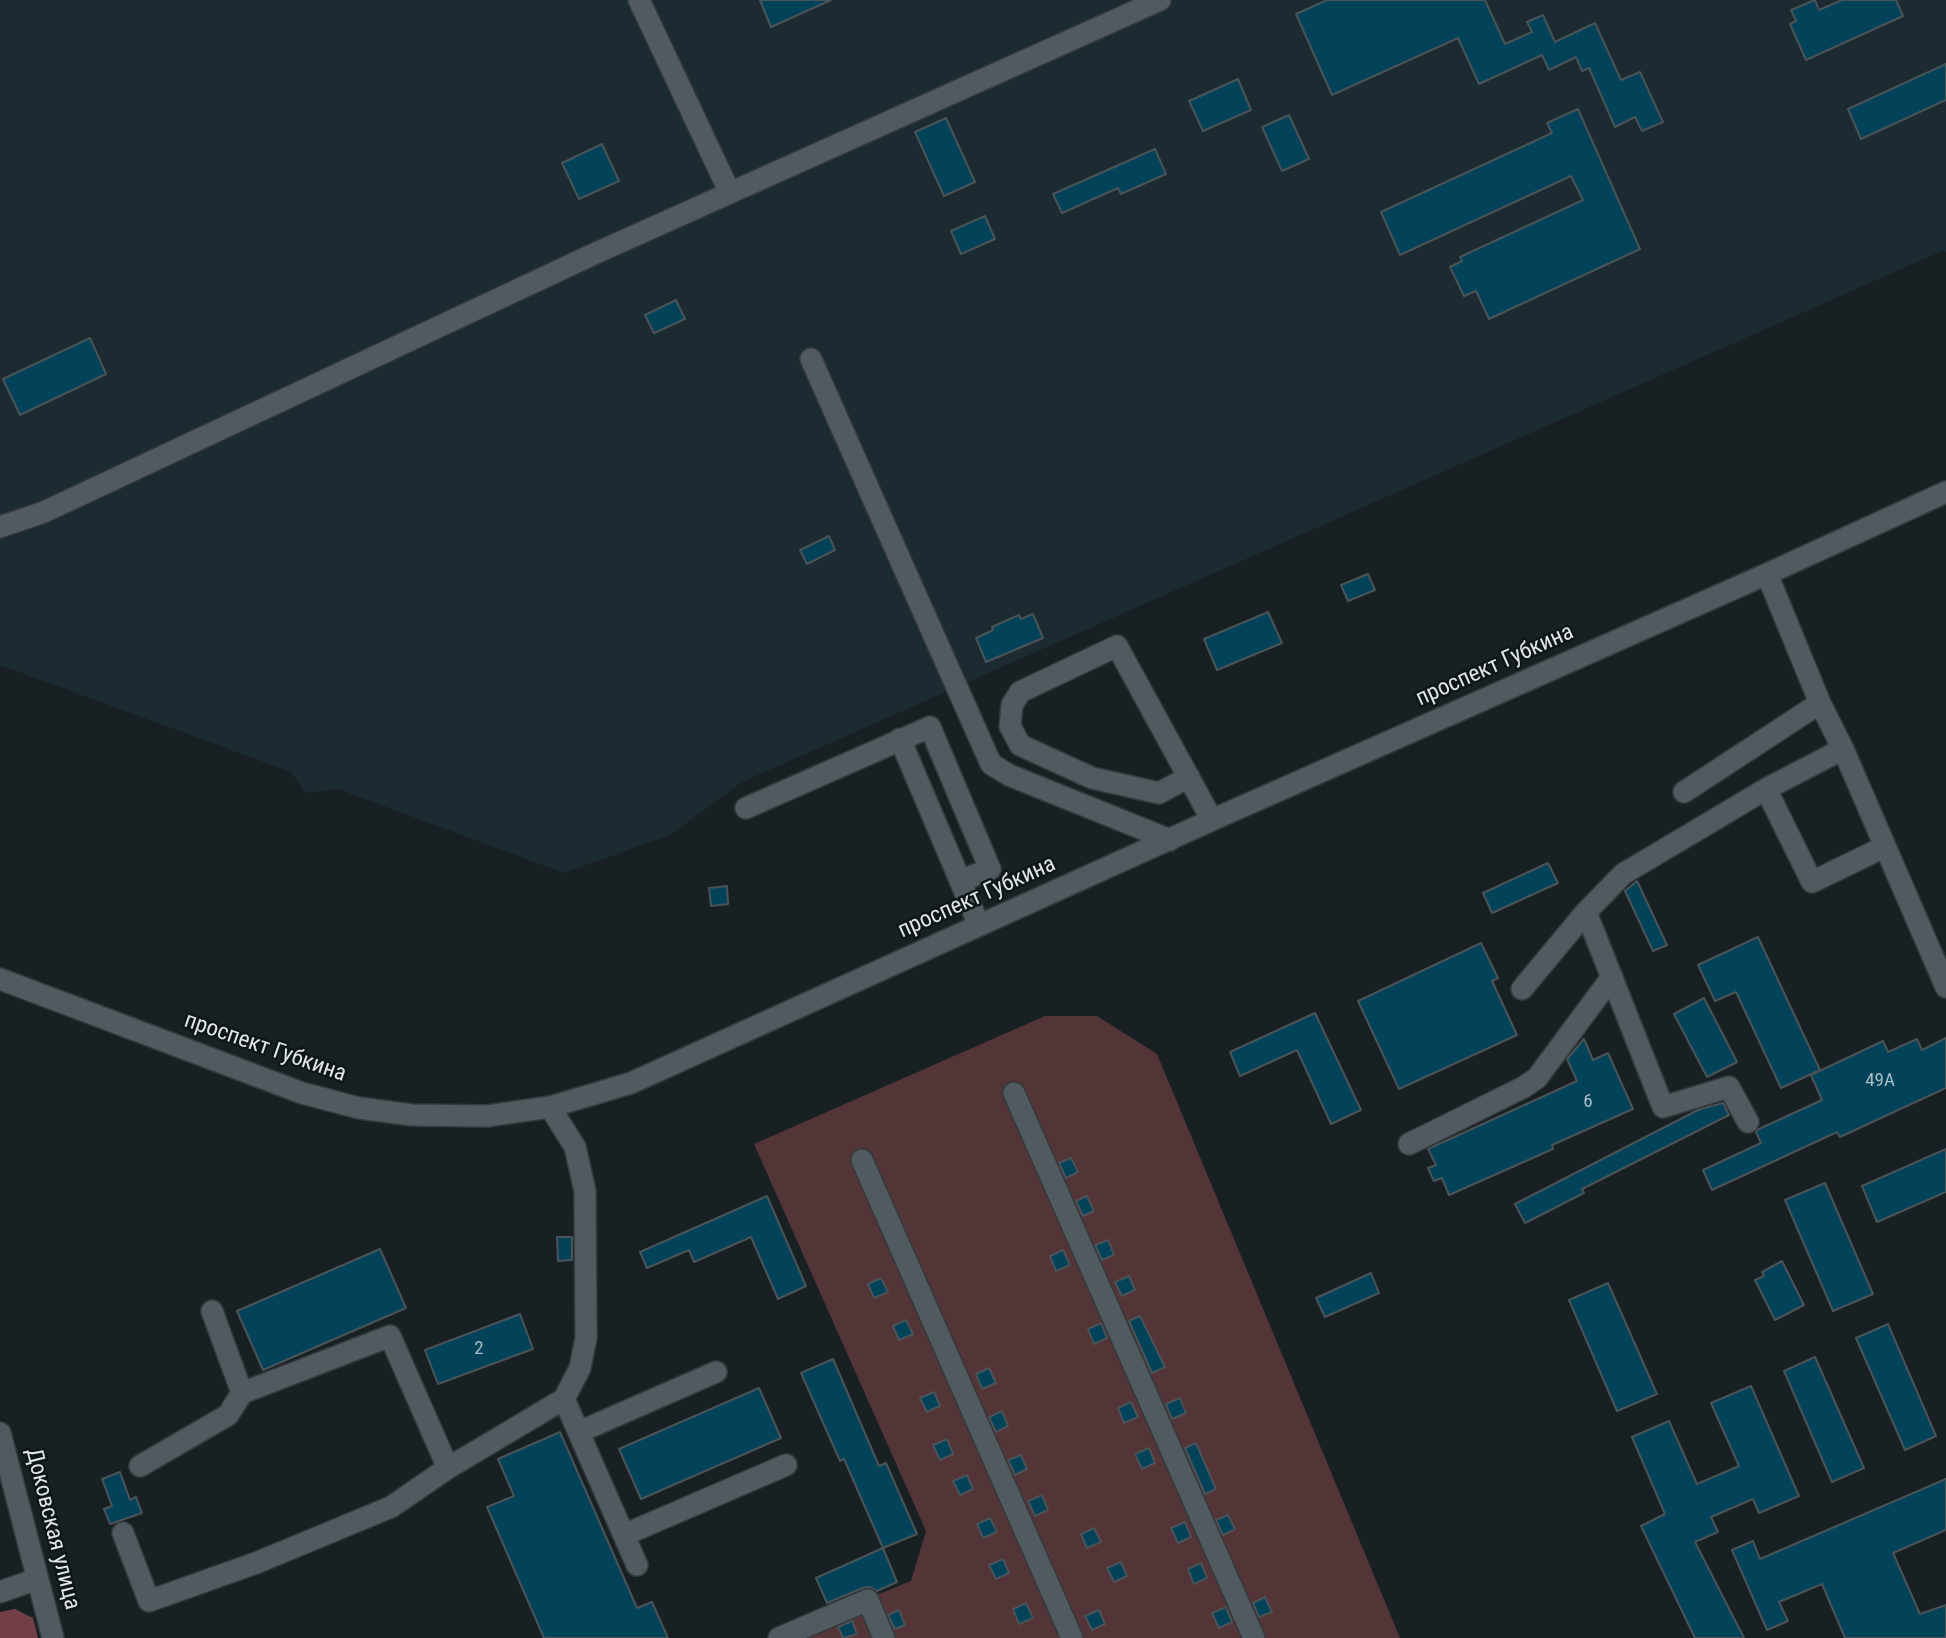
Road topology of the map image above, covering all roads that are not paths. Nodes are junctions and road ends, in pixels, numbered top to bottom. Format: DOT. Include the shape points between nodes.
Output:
graph roads {
  1 [pos="639,0"];
  2 [pos="1160,0"];
  3 [pos="730,193"];
  4 [pos="811,359"];
  5 [pos="1946,492"];
  6 [pos="0,527"];
  7 [pos="1768,573"];
  8 [pos="1820,703"];
  9 [pos="900,739"];
  10 [pos="1843,749"];
  11 [pos="1188,778"];
  12 [pos="1766,789"];
  13 [pos="1685,792"];
  14 [pos="746,808"];
  15 [pos="1212,820"];
  16 [pos="1170,840"];
  17 [pos="1884,846"];
  18 [pos="960,881"];
  19 [pos="1586,912"];
  20 [pos="979,925"];
  21 [pos="1612,977"];
  22 [pos="0,979"];
  23 [pos="1946,987"];
  24 [pos="1522,989"];
  25 [pos="1014,1093"];
  26 [pos="550,1107"];
  27 [pos="1748,1122"];
  28 [pos="1409,1144"];
  29 [pos="862,1160"];
  30 [pos="212,1311"];
  31 [pos="716,1372"];
  32 [pos="242,1393"];
  33 [pos="565,1399"];
  34 [pos="579,1432"];
  35 [pos="0,1433"];
  36 [pos="786,1465"];
  37 [pos="140,1466"];
  38 [pos="448,1468"];
  39 [pos="123,1533"];
  40 [pos="624,1535"];
  41 [pos="637,1565"];
  42 [pos="37,1579"];
  43 [pos="0,1592"];
  44 [pos="53,1638"];
  45 [pos="779,1638"];
  46 [pos="884,1638"];
  47 [pos="1072,1638"];
  48 [pos="1254,1638"];
  1 -- 3 [label="street"];
  2 -- 3 [label="street"];
  3 -- 6 [label="street" via="44,512"];
  4 -- 16 [label="street" via="991,764"];
  5 -- 7 [label="street, проспект Губкина"];
  7 -- 8 [label="street"];
  7 -- 15 [label="street, проспект Губкина"];
  8 -- 10 [label="street"];
  8 -- 13 [label="street"];
  9 -- 14 [label="street"];
  9 -- 18 [label="street"];
  9 -- 18 [label="street" via="930,727 990,869"];
  10 -- 12 [label="street"];
  10 -- 17 [label="street"];
  11 -- 11 [label="street" via="1117,646 1020,692 1012,705 1010,726 1020,746 1093,778 1159,793"];
  11 -- 15 [label="street"];
  12 -- 17 [label="street" via="1812,882"];
  12 -- 19 [label="street" via="1623,874"];
  15 -- 16 [label="street, проспект Губкина"];
  16 -- 20 [label="street, проспект Губкина"];
  17 -- 23 [label="street"];
  18 -- 20 [label="street"];
  19 -- 21 [label="street"];
  19 -- 24 [label="street"];
  20 -- 26 [label="street, проспект Губкина" via="631,1083"];
  21 -- 27 [label="street" via="1663,1107 1729,1087"];
  21 -- 28 [label="street" via="1536,1078"];
  22 -- 26 [label="street, проспект Губкина" via="302,1093 359,1108 412,1115 487,1116"];
  25 -- 48 [label="street"];
  26 -- 33 [label="street" via="575,1147 585,1191 586,1338 580,1368"];
  29 -- 47 [label="street"];
  30 -- 32 [label="street"];
  31 -- 34 [label="street"];
  32 -- 37 [label="street" via="228,1415"];
  32 -- 38 [label="street" via="390,1336"];
  33 -- 34 [label="street"];
  33 -- 38 [label="street"];
  34 -- 40 [label="street"];
  35 -- 42 [label="street, Доковская улица"];
  36 -- 40 [label="street"];
  38 -- 39 [label="street" via="391,1507 149,1601"];
  40 -- 41 [label="street"];
  42 -- 43 [label="street"];
  42 -- 44 [label="street, Доковская улица"];
  45 -- 46 [label="street" via="867,1600"];
}
